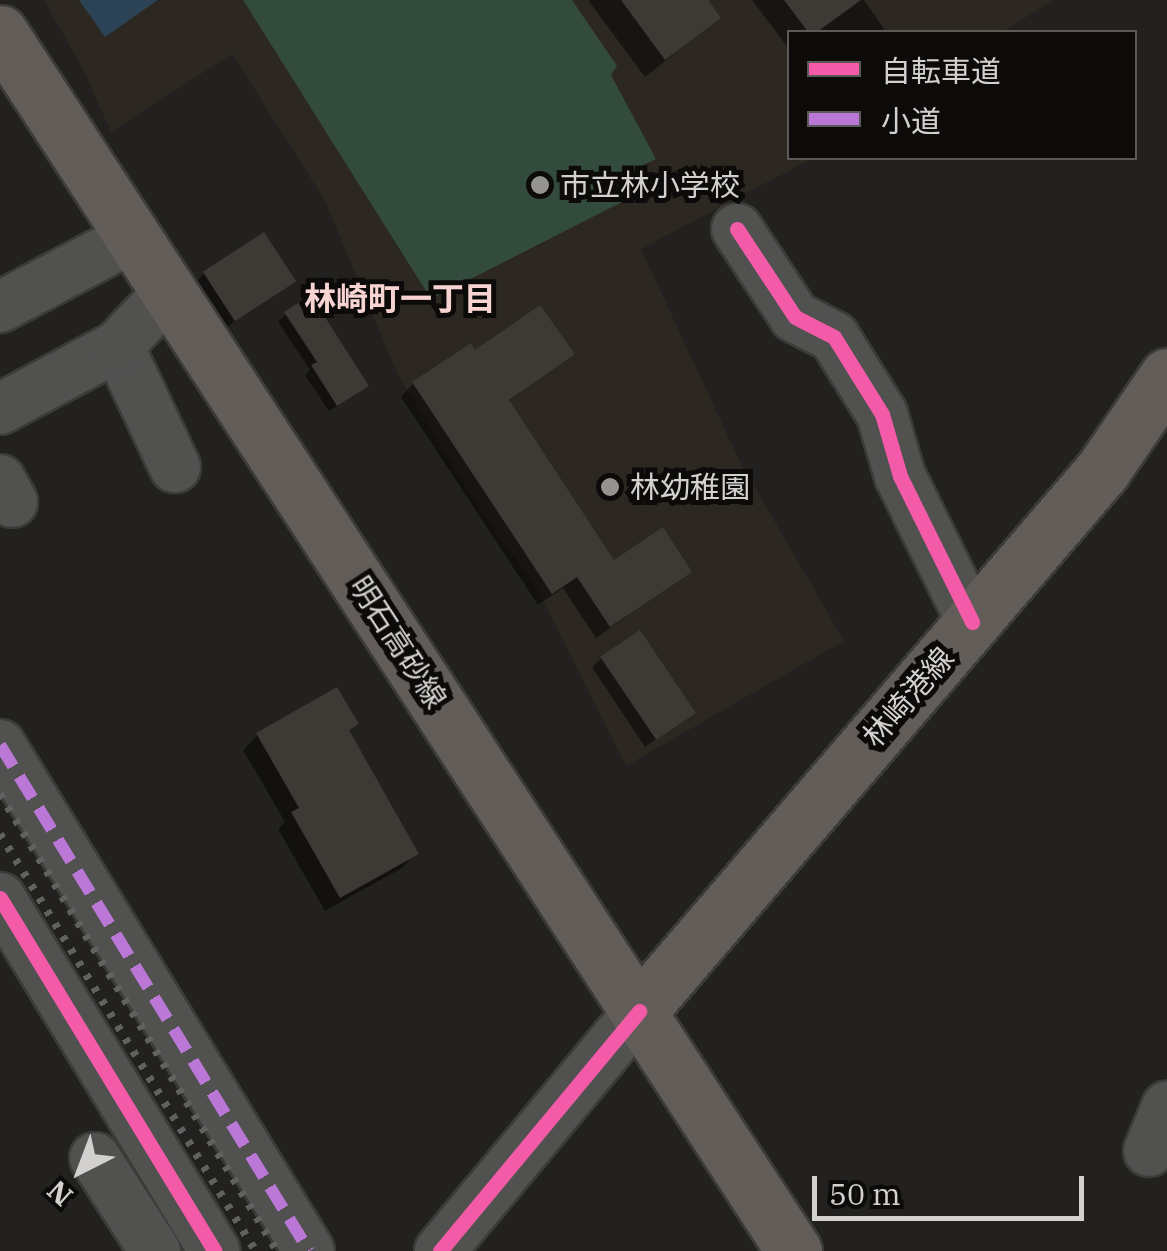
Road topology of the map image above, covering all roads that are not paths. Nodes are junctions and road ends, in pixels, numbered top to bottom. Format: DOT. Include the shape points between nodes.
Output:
graph roads {
  1 [pos="0,33"];
  2 [pos="737,228"];
  3 [pos="133,236"];
  4 [pos="169,292"];
  5 [pos="0,307"];
  6 [pos="118,346"];
  7 [pos="1167,376"];
  8 [pos="0,409"];
  9 [pos="175,468"];
  10 [pos="972,622"];
  11 [pos="0,745"];
  12 [pos="0,898"];
  13 [pos="638,1010"];
  14 [pos="95,1158"];
  15 [pos="207,1249"];
  16 [pos="155,1251"];
  17 [pos="309,1251"];
  18 [pos="440,1251"];
  19 [pos="794,1251"];
  1 -- 3 [label="main road, 明石高砂線"];
  2 -- 10 [label="street" via="795,317 834,337 882,414 900,476"];
  3 -- 4 [label="main road, 明石高砂線"];
  3 -- 5 [label="street"];
  4 -- 6 [label="street"];
  4 -- 13 [label="main road, 明石高砂線"];
  6 -- 8 [label="street"];
  6 -- 9 [label="street"];
  7 -- 10 [label="main road, 林崎港線" via="1102,471"];
  10 -- 13 [label="main road, 林崎港線"];
  11 -- 17 [label="street"];
  12 -- 15 [label="street"];
  13 -- 18 [label="street"];
  13 -- 19 [label="main road, 明石高砂線"];
  14 -- 16 [label="street"];
}
